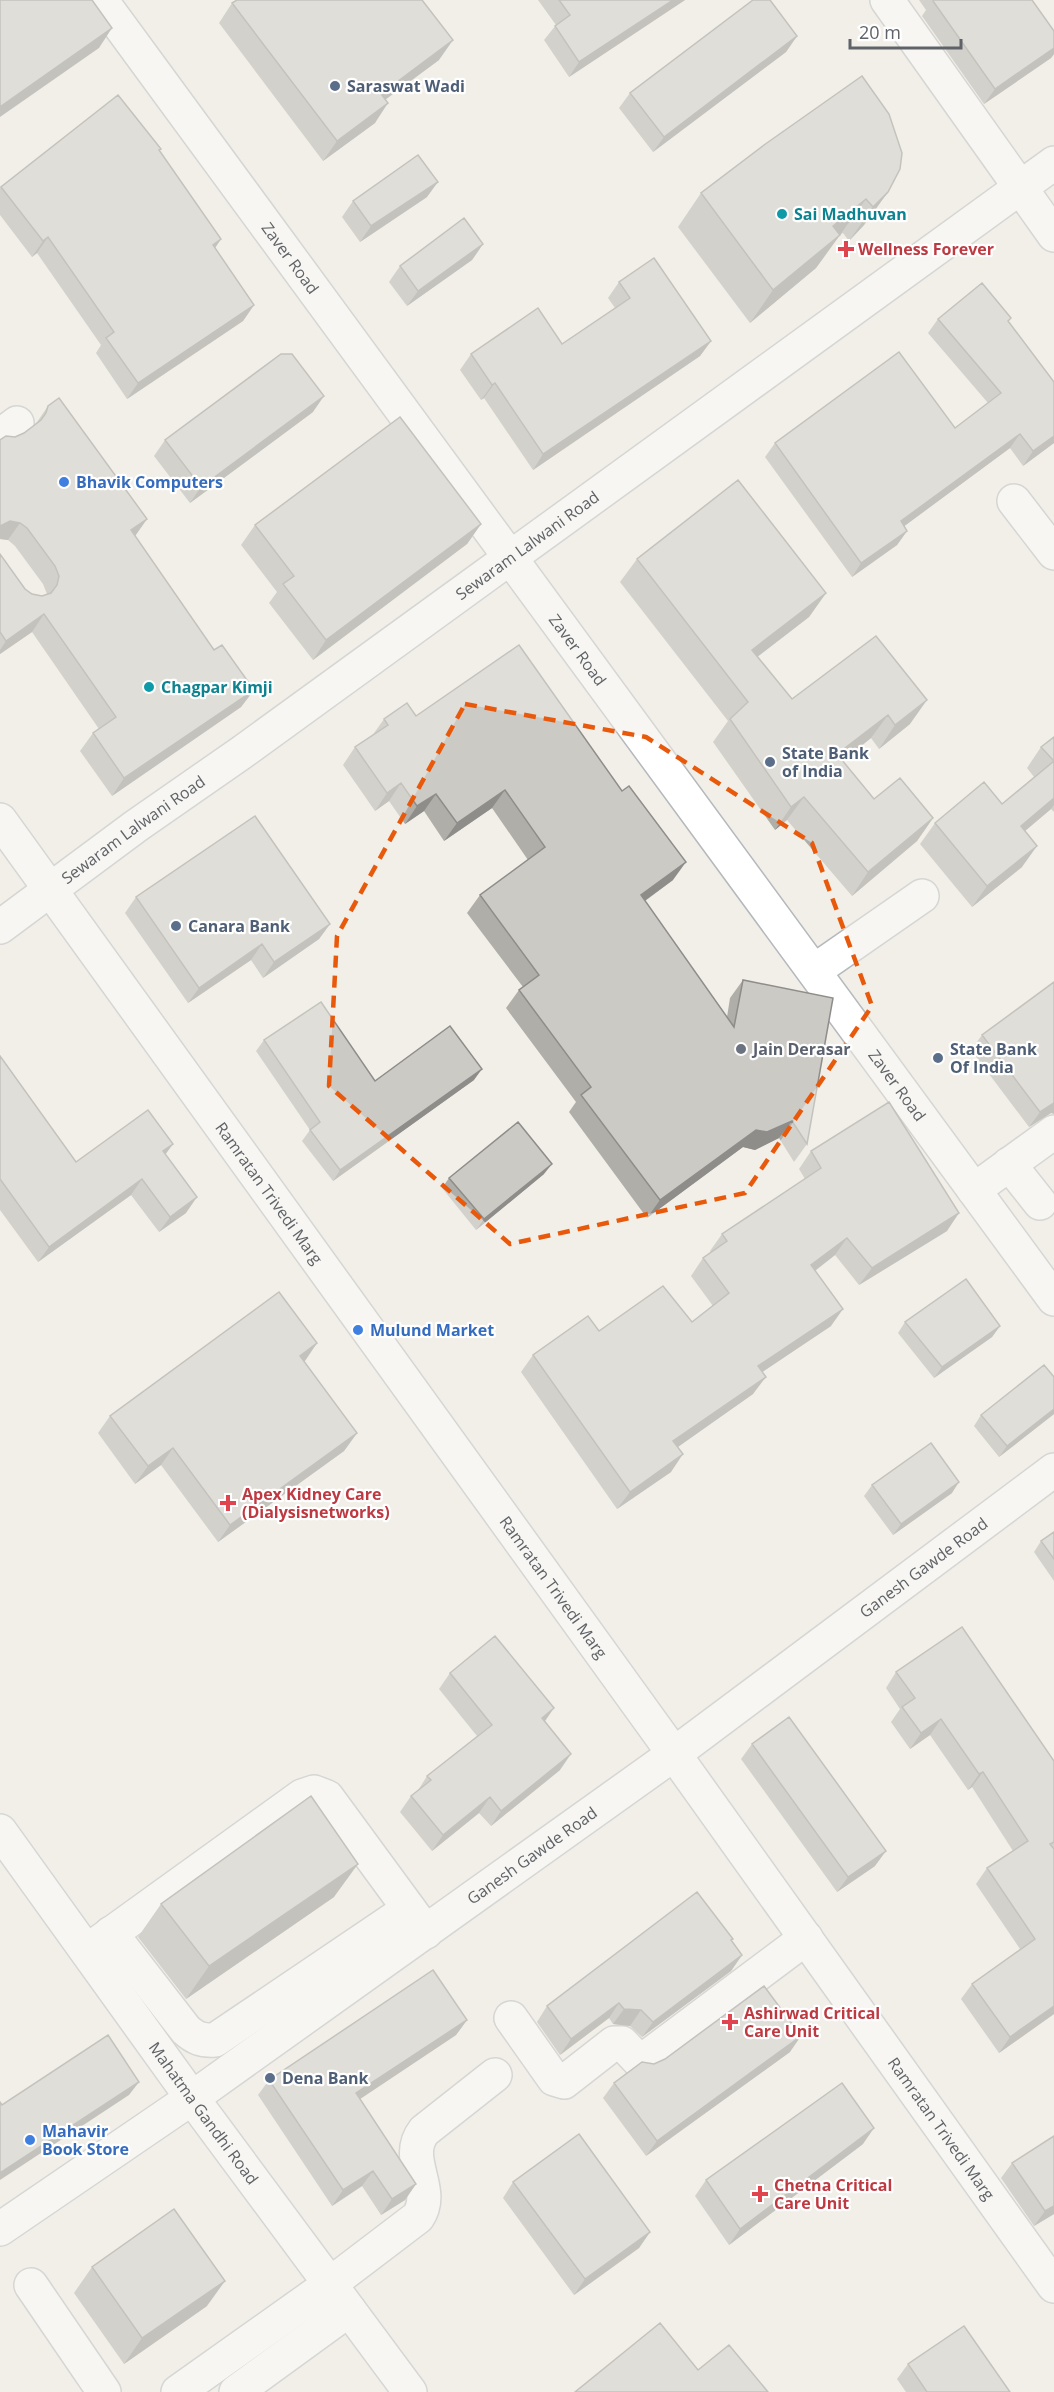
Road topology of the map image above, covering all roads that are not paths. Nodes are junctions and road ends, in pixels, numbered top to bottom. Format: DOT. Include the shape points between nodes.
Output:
graph roads {
  1 [pos="100,0"];
  2 [pos="887,0"];
  3 [pos="1054,163"];
  4 [pos="1020,188"];
  5 [pos="1054,236"];
  6 [pos="1014,501"];
  7 [pos="1054,553"];
  8 [pos="510,558"];
  9 [pos="0,820"];
  10 [pos="50,890"];
  11 [pos="922,896"];
  12 [pos="0,927"];
  13 [pos="814,971"];
  14 [pos="1054,1132"];
  15 [pos="1010,1164"];
  16 [pos="974,1190"];
  17 [pos="1040,1203"];
  18 [pos="1054,1299"];
  19 [pos="1054,1470"];
  20 [pos="674,1754"];
  21 [pos="0,1831"];
  22 [pos="417,1921"];
  23 [pos="806,1938"];
  24 [pos="99,1942"];
  25 [pos="511,2018"];
  26 [pos="495,2075"];
  27 [pos="192,2098"];
  28 [pos="0,2229"];
  29 [pos="330,2284"];
  30 [pos="31,2285"];
  31 [pos="1054,2286"];
  32 [pos="349,2310"];
  33 [pos="104,2392"];
  34 [pos="178,2392"];
  35 [pos="236,2392"];
  36 [pos="410,2392"];
  1 -- 8 [label="street, Zaver Road"];
  2 -- 4 [label="street"];
  3 -- 4 [label="street, Sewaram Lalwani Road"];
  4 -- 5 [label="street"];
  4 -- 8 [label="street, Sewaram Lalwani Road"];
  6 -- 7 [label="street"];
  8 -- 10 [label="street, Sewaram Lalwani Road"];
  8 -- 13 [label="street, Zaver Road"];
  9 -- 10 [label="street, Ramratan Trivedi Marg"];
  10 -- 12 [label="street, Sewaram Lalwani Road"];
  10 -- 20 [label="street, Ramratan Trivedi Marg"];
  11 -- 13 [label="street"];
  13 -- 16 [label="street, Zaver Road"];
  14 -- 15 [label="street"];
  15 -- 16 [label="street"];
  15 -- 17 [label="street"];
  16 -- 18 [label="street, Zaver Road"];
  19 -- 20 [label="street, Ganesh Gawde Road"];
  20 -- 22 [label="street, Ganesh Gawde Road"];
  20 -- 23 [label="street, Ramratan Trivedi Marg"];
  21 -- 24 [label="street, Mahatma Gandhi Road"];
  22 -- 24 [label="street" via="215,2040 205,2041 186,2030"];
  22 -- 24 [label="street" via="327,1797 314,1792 302,1796"];
  22 -- 27 [label="street, Ganesh Gawde Road"];
  23 -- 25 [label="street" via="644,2060 639,2061 622,2043 614,2043 564,2082 554,2079"];
  23 -- 31 [label="street, Ramratan Trivedi Marg"];
  24 -- 27 [label="street, Mahatma Gandhi Road"];
  26 -- 29 [label="street" via="416,2141 425,2198 418,2217"];
  27 -- 28 [label="street, Ganesh Gawde Road"];
  27 -- 29 [label="street, Mahatma Gandhi Road"];
  29 -- 32 [label="street, Mahatma Gandhi Road"];
  29 -- 34 [label="street"];
  30 -- 33 [label="street"];
  32 -- 35 [label="street"];
  32 -- 36 [label="street, Mahatma Gandhi Road"];
}
